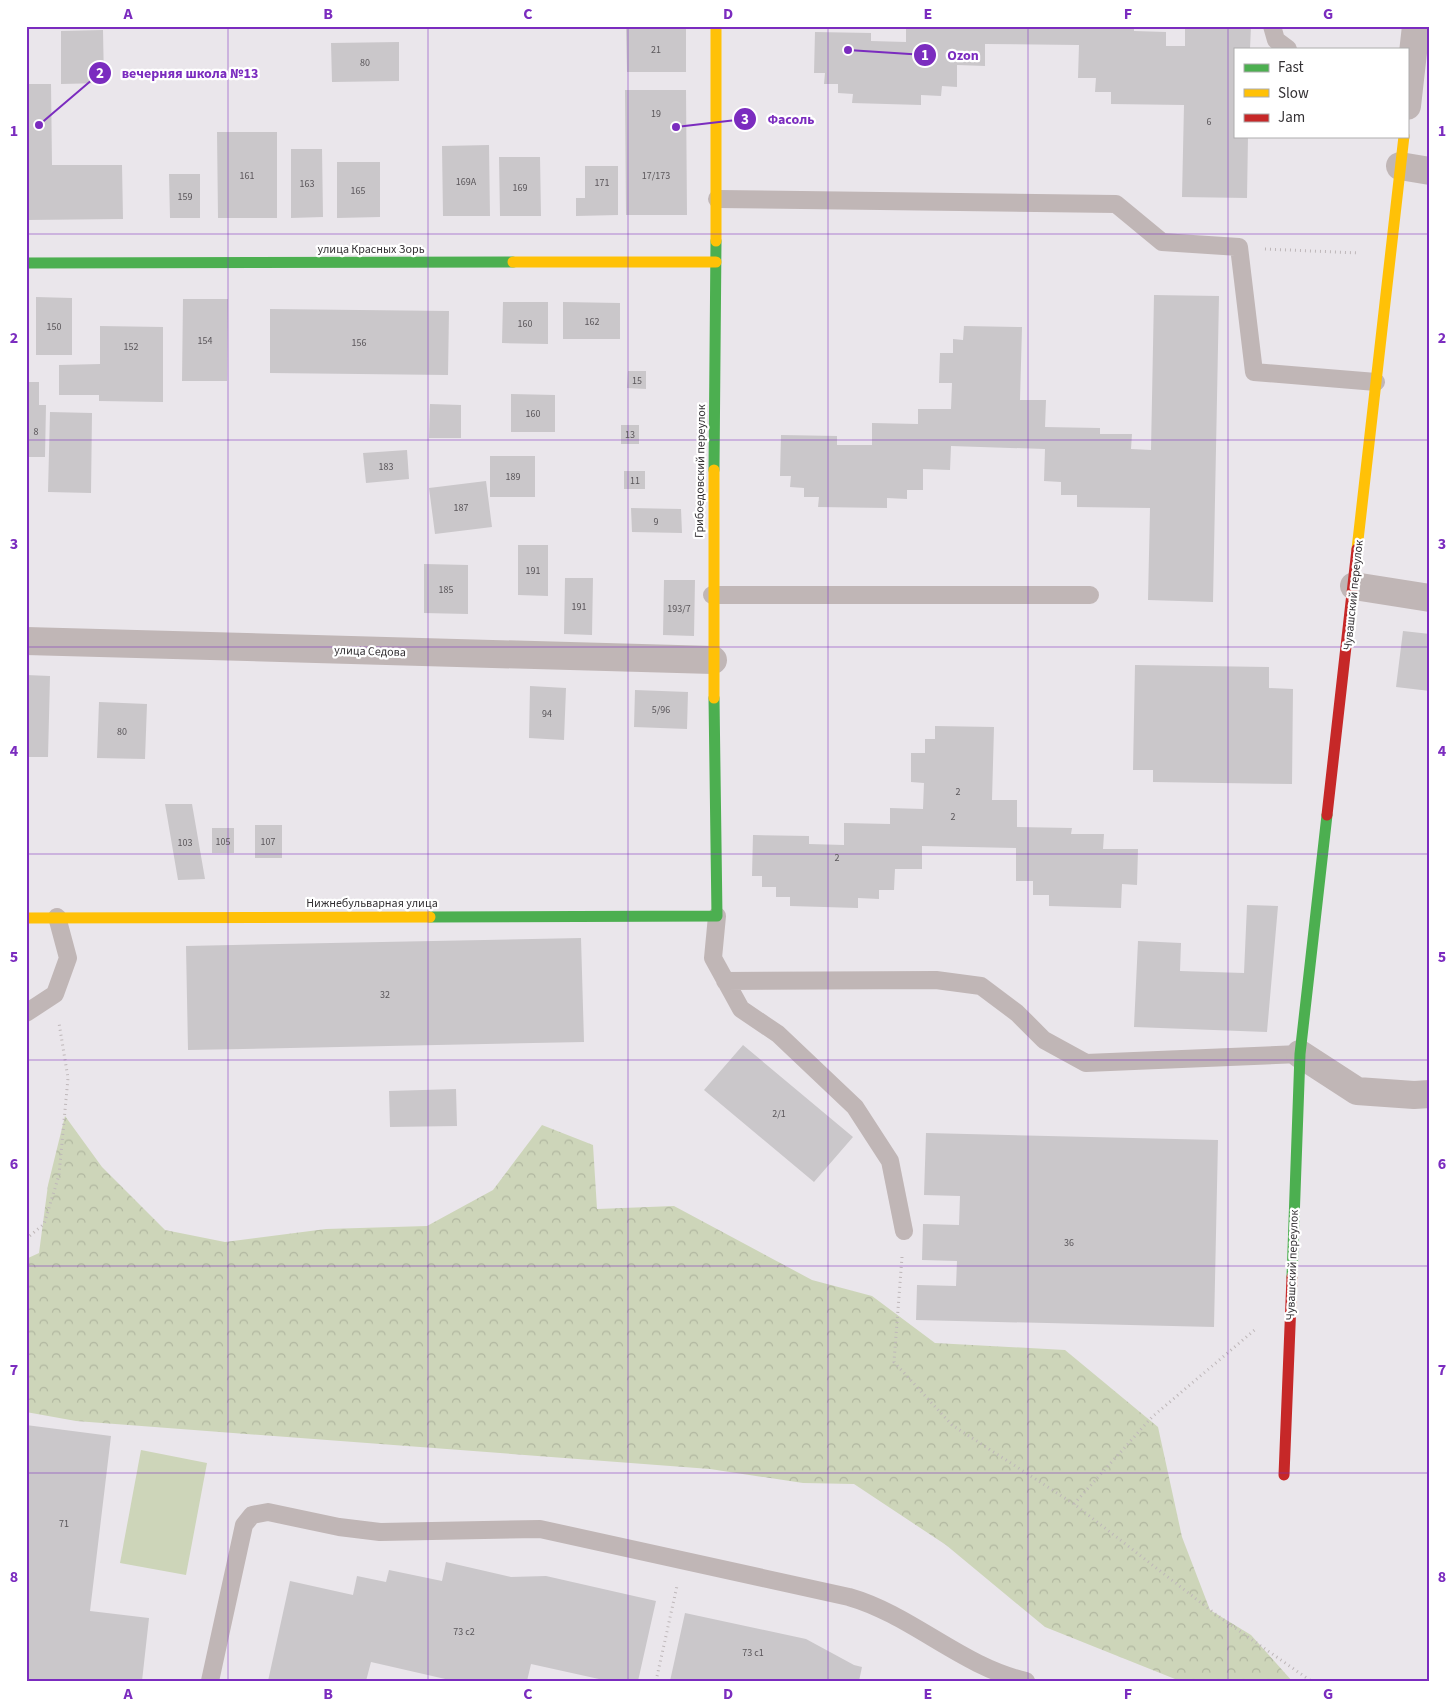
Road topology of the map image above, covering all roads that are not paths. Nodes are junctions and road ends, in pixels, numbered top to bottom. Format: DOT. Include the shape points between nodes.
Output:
graph roads {
  1 [pos="716,26"];
  2 [pos="1272,26"];
  3 [pos="1416,26"];
  4 [pos="1287,48"];
  5 [pos="1410,61"];
  6 [pos="1408,91"];
  7 [pos="1404,138"];
  8 [pos="1400,166"];
  9 [pos="1430,171"];
  10 [pos="717,198"];
  11 [pos="716,262"];
  12 [pos="26,263"];
  13 [pos="1376,382"];
  14 [pos="1354,586"];
  15 [pos="712,595"];
  16 [pos="1090,595"];
  17 [pos="1430,598"];
  18 [pos="26,641"];
  19 [pos="713,660"];
  20 [pos="717,916"];
  21 [pos="57,917"];
  22 [pos="26,918"];
  23 [pos="725,981"];
  24 [pos="26,1013"];
  25 [pos="1300,1054"];
  26 [pos="1430,1094"];
  27 [pos="904,1231"];
  28 [pos="1284,1475"];
  29 [pos="210,1681"];
  30 [pos="1026,1681"];
  1 -- 10 [label="street, Грибоедовский переулок"];
  2 -- 4 [label="lane" via="1276,40"];
  3 -- 5 [label="street"];
  5 -- 6 [label="street"];
  7 -- 8 [label="street, Чувашский переулок"];
  8 -- 9 [label="street"];
  8 -- 13 [label="street, Чувашский переулок"];
  10 -- 11 [label="street, Грибоедовский переулок"];
  10 -- 13 [label="lane" via="1116,204 1162,242 1240,247 1254,372"];
  11 -- 12 [label="street, улица Красных Зорь"];
  11 -- 15 [label="street, Грибоедовский переулок"];
  13 -- 14 [label="street, Чувашский переулок"];
  14 -- 17 [label="street"];
  14 -- 25 [label="street, Чувашский переулок"];
  15 -- 16 [label="lane"];
  15 -- 19 [label="street, Грибоедовский переулок"];
  18 -- 19 [label="street, улица Седова"];
  19 -- 20 [label="street, Грибоедовский переулок"];
  20 -- 21 [label="street, Нижнебульварная улица"];
  20 -- 23 [label="lane" via="713,958"];
  21 -- 22 [label="street, Нижнебульварная улица"];
  21 -- 24 [label="lane" via="68,958 55,994"];
  23 -- 25 [label="lane" via="936,980 981,986 1044,1040 1086,1063"];
  23 -- 27 [label="lane" via="741,1009 778,1034 855,1107 890,1161"];
  25 -- 26 [label="street" via="1357,1091"];
  25 -- 28 [label="street, Чувашский переулок"];
  29 -- 30 [label="lane" via="244,1525 252,1515 268,1512 380,1532 540,1529 683,1560 862,1600 994,1670"];
}
